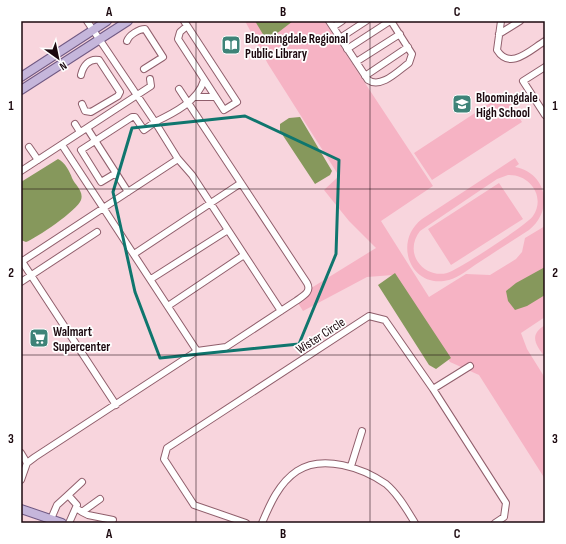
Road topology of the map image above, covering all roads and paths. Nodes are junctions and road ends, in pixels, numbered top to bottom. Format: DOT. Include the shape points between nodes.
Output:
graph roads {
  1 [pos="87,21"];
  2 [pos="107,21"];
  3 [pos="128,21"];
  4 [pos="329,21"];
  5 [pos="342,21"];
  6 [pos="366,21"];
  7 [pos="391,21"];
  8 [pos="501,21"];
  9 [pos="520,21"];
  10 [pos="186,24"];
  11 [pos="333,27"];
  12 [pos="93,30"];
  13 [pos="400,34"];
  14 [pos="499,34"];
  15 [pos="340,38"];
  16 [pos="99,40"];
  17 [pos="127,41"];
  18 [pos="545,41"];
  19 [pos="408,47"];
  20 [pos="347,49"];
  21 [pos="356,62"];
  22 [pos="545,67"];
  23 [pos="144,69"];
  24 [pos="81,75"];
  25 [pos="365,76"];
  26 [pos="21,77"];
  27 [pos="150,79"];
  28 [pos="204,80"];
  29 [pos="179,89"];
  30 [pos="21,90"];
  31 [pos="136,95"];
  32 [pos="195,97"];
  33 [pos="215,97"];
  34 [pos="188,102"];
  35 [pos="82,104"];
  36 [pos="545,115"];
  37 [pos="155,122"];
  38 [pos="75,124"];
  39 [pos="87,128"];
  40 [pos="80,132"];
  41 [pos="95,141"];
  42 [pos="62,144"];
  43 [pos="29,146"];
  44 [pos="178,159"];
  45 [pos="38,160"];
  46 [pos="21,171"];
  47 [pos="116,173"];
  48 [pos="241,183"];
  49 [pos="128,192"];
  50 [pos="210,203"];
  51 [pos="103,208"];
  52 [pos="228,230"];
  53 [pos="97,232"];
  54 [pos="134,254"];
  55 [pos="244,255"];
  56 [pos="21,261"];
  57 [pos="30,276"];
  58 [pos="151,279"];
  59 [pos="21,282"];
  60 [pos="168,306"];
  61 [pos="281,310"];
  62 [pos="197,351"];
  63 [pos="470,366"];
  64 [pos="433,389"];
  65 [pos="116,405"];
  66 [pos="362,431"];
  67 [pos="21,453"];
  68 [pos="27,463"];
  69 [pos="352,466"];
  70 [pos="21,480"];
  71 [pos="82,482"];
  72 [pos="68,495"];
  73 [pos="100,499"];
  74 [pos="76,508"];
  75 [pos="21,509"];
  76 [pos="82,512"];
  77 [pos="51,519"];
  78 [pos="113,520"];
  79 [pos="62,523"];
  80 [pos="70,523"];
  81 [pos="246,523"];
  82 [pos="262,523"];
  83 [pos="415,523"];
  84 [pos="495,523"];
  1 -- 12 [label="street"];
  2 -- 12 [label="main road"];
  3 -- 16 [label="main road"];
  4 -- 11 [label="street"];
  5 -- 11 [label="street"];
  6 -- 15 [label="street"];
  7 -- 13 [label="street"];
  7 -- 20 [label="street"];
  8 -- 14 [label="street"];
  9 -- 14 [label="street"];
  10 -- 28 [label="street" via="178,39"];
  10 -- 33 [label="street" via="237,102 224,110"];
  11 -- 15 [label="street"];
  12 -- 16 [label="street"];
  12 -- 26 [label="main road"];
  13 -- 19 [label="street"];
  13 -- 21 [label="street"];
  14 -- 18 [label="street" via="497,50 504,59 517,59"];
  15 -- 20 [label="street"];
  16 -- 30 [label="main road"];
  16 -- 31 [label="street"];
  17 -- 23 [label="street" via="128,37 145,29 163,57"];
  19 -- 25 [label="street"];
  19 -- 25 [label="street" via="412,54 409,63 380,83 372,83"];
  20 -- 21 [label="street"];
  21 -- 25 [label="street"];
  22 -- 36 [label="street" via="523,81"];
  24 -- 35 [label="street" via="86,65 93,60 99,60 120,92 118,96 90,112 85,111"];
  27 -- 31 [label="street" via="151,86"];
  28 -- 32 [label="street"];
  28 -- 33 [label="street"];
  29 -- 34 [label="street"];
  31 -- 37 [label="street"];
  31 -- 39 [label="street"];
  32 -- 33 [label="street"];
  32 -- 34 [label="street"];
  34 -- 37 [label="street"];
  34 -- 48 [label="street"];
  37 -- 41 [label="street" via="144,130 136,117 132,117"];
  37 -- 44 [label="street"];
  38 -- 40 [label="street"];
  39 -- 40 [label="street"];
  39 -- 41 [label="street"];
  40 -- 42 [label="street"];
  41 -- 47 [label="street"];
  41 -- 47 [label="street" via="81,150 101,182"];
  42 -- 45 [label="street"];
  42 -- 51 [label="street"];
  43 -- 45 [label="street"];
  44 -- 49 [label="street"];
  44 -- 50 [label="street"];
  45 -- 46 [label="street"];
  47 -- 49 [label="street"];
  48 -- 50 [label="street"];
  48 -- 61 [label="street" via="309,286 307,293"];
  49 -- 51 [label="street"];
  50 -- 52 [label="street"];
  50 -- 54 [label="street"];
  51 -- 54 [label="street"];
  51 -- 56 [label="street"];
  52 -- 55 [label="street"];
  52 -- 58 [label="street"];
  53 -- 57 [label="street"];
  54 -- 58 [label="street"];
  55 -- 60 [label="street"];
  55 -- 61 [label="street"];
  56 -- 57 [label="street"];
  57 -- 59 [label="street"];
  57 -- 65 [label="street"];
  58 -- 60 [label="street"];
  60 -- 62 [label="street"];
  61 -- 62 [label="street" via="226,347"];
  62 -- 65 [label="street"];
  63 -- 64 [label="street"];
  64 -- 81 [label="street, Wister Circle" via="385,320 369,316 167,448 164,459 194,505"];
  64 -- 84 [label="street, Wister Circle" via="506,503 504,517"];
  65 -- 68 [label="street"];
  66 -- 69 [label="street"];
  67 -- 68 [label="street"];
  68 -- 70 [label="street"];
  69 -- 82 [label="street" via="316,463 297,471 275,494"];
  69 -- 83 [label="street" via="386,485 400,500"];
  71 -- 72 [label="street"];
  72 -- 74 [label="street" via="77,505"];
  72 -- 77 [label="street" via="57,505"];
  73 -- 76 [label="street"];
  74 -- 76 [label="street"];
  74 -- 80 [label="street"];
  75 -- 77 [label="main road"];
  76 -- 78 [label="street"];
  77 -- 79 [label="main road"];
}
